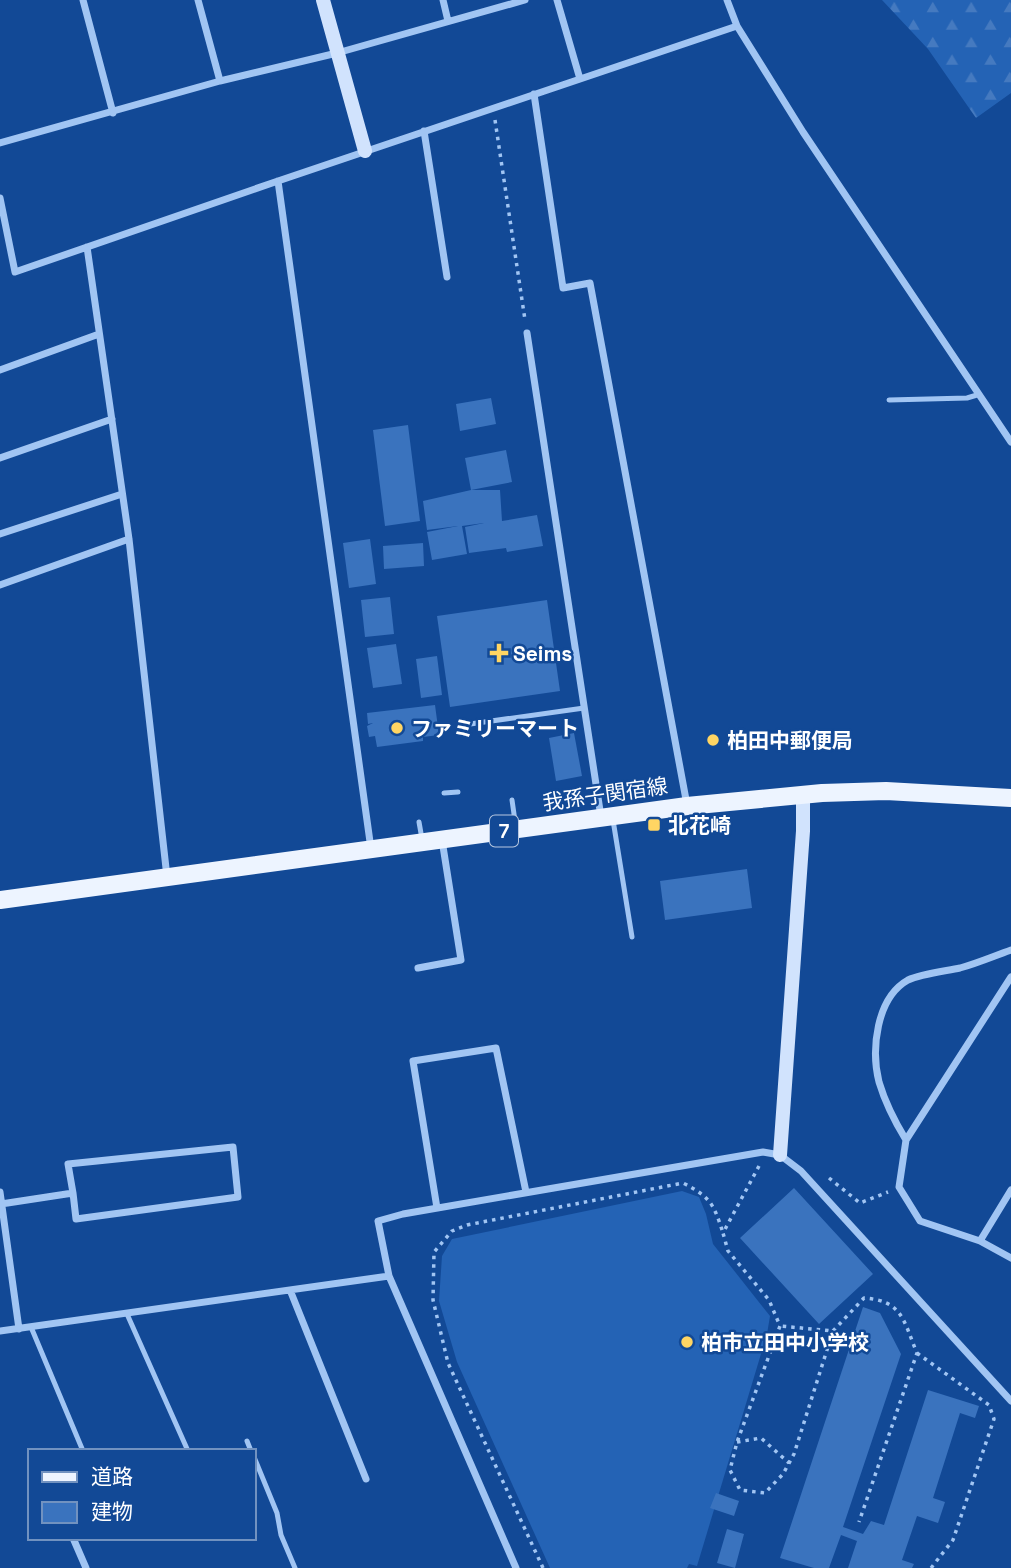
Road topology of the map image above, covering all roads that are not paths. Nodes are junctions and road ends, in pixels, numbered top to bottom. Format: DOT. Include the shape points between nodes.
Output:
graph roads {
  1 [pos="83,0"];
  2 [pos="198,0"];
  3 [pos="323,0"];
  4 [pos="443,0"];
  5 [pos="525,0"];
  6 [pos="557,0"];
  7 [pos="727,0"];
  8 [pos="448,21"];
  9 [pos="737,26"];
  10 [pos="337,53"];
  11 [pos="580,79"];
  12 [pos="220,80"];
  13 [pos="534,94"];
  14 [pos="113,113"];
  15 [pos="424,131"];
  16 [pos="0,143"];
  17 [pos="365,152"];
  18 [pos="278,181"];
  19 [pos="0,198"];
  20 [pos="87,247"];
  21 [pos="447,277"];
  22 [pos="527,333"];
  23 [pos="99,334"];
  24 [pos="0,370"];
  25 [pos="977,395"];
  26 [pos="889,400"];
  27 [pos="112,419"];
  28 [pos="1011,442"];
  29 [pos="0,458"];
  30 [pos="122,494"];
  31 [pos="0,534"];
  32 [pos="128,539"];
  33 [pos="0,585"];
  34 [pos="584,708"];
  35 [pos="463,725"];
  36 [pos="458,792"];
  37 [pos="444,793"];
  38 [pos="803,794"];
  39 [pos="1011,799"];
  40 [pos="512,800"];
  41 [pos="687,806"];
  42 [pos="606,817"];
  43 [pos="419,822"];
  44 [pos="516,830"];
  45 [pos="442,840"];
  46 [pos="422,842"];
  47 [pos="371,849"];
  48 [pos="167,877"];
  49 [pos="0,900"];
  50 [pos="632,937"];
  51 [pos="1011,950"];
  52 [pos="418,968"];
  53 [pos="1011,977"];
  54 [pos="906,1140"];
  55 [pos="780,1155"];
  56 [pos="1011,1190"];
  57 [pos="0,1192"];
  58 [pos="526,1192"];
  59 [pos="73,1193"];
  60 [pos="1,1204"];
  61 [pos="437,1208"];
  62 [pos="980,1241"];
  63 [pos="1011,1258"];
  64 [pos="389,1276"];
  65 [pos="290,1290"];
  66 [pos="127,1314"];
  67 [pos="30,1327"];
  68 [pos="19,1329"];
  69 [pos="0,1331"];
  70 [pos="1011,1401"];
  71 [pos="247,1441"];
  72 [pos="82,1449"];
  73 [pos="187,1449"];
  74 [pos="250,1449"];
  75 [pos="256,1462"];
  76 [pos="366,1479"];
  77 [pos="74,1540"];
  78 [pos="86,1568"];
  79 [pos="295,1568"];
  80 [pos="516,1568"];
  1 -- 14 [label="street"];
  2 -- 12 [label="street"];
  3 -- 10 [label="street"];
  4 -- 8 [label="street"];
  5 -- 8 [label="street"];
  6 -- 11 [label="street"];
  7 -- 9 [label="street"];
  8 -- 10 [label="street"];
  9 -- 11 [label="street"];
  9 -- 25 [label="street"];
  10 -- 12 [label="street"];
  10 -- 17 [label="street"];
  11 -- 13 [label="street"];
  12 -- 14 [label="street"];
  13 -- 15 [label="street"];
  13 -- 41 [label="street" via="563,288 590,283"];
  14 -- 16 [label="street"];
  15 -- 17 [label="street"];
  15 -- 21 [label="street"];
  17 -- 18 [label="street"];
  18 -- 20 [label="street"];
  18 -- 47 [label="street"];
  19 -- 20 [label="street" via="15,272"];
  20 -- 23 [label="street"];
  22 -- 34 [label="street"];
  23 -- 24 [label="street"];
  23 -- 27 [label="street"];
  25 -- 26 [label="lane"];
  25 -- 28 [label="street"];
  27 -- 29 [label="street"];
  27 -- 30 [label="street"];
  30 -- 31 [label="street"];
  30 -- 32 [label="street"];
  32 -- 33 [label="street"];
  32 -- 48 [label="street"];
  34 -- 35 [label="lane"];
  34 -- 42 [label="street"];
  36 -- 37 [label="lane"];
  38 -- 39 [label="main road, 我孫子関宿線 / 7" via="886,791"];
  38 -- 41 [label="main road, 我孫子関宿線 / 7"];
  38 -- 55 [label="street"];
  40 -- 44 [label="lane"];
  41 -- 42 [label="main road, 我孫子関宿線 / 7"];
  42 -- 44 [label="main road, 我孫子関宿線 / 7"];
  42 -- 50 [label="lane"];
  43 -- 46 [label="lane"];
  44 -- 45 [label="main road, 我孫子関宿線 / 7"];
  45 -- 46 [label="main road, 我孫子関宿線 / 7"];
  45 -- 52 [label="street" via="461,960"];
  46 -- 47 [label="main road, 我孫子関宿線 / 7"];
  47 -- 48 [label="main road, 我孫子関宿線 / 7"];
  48 -- 49 [label="main road, 我孫子関宿線 / 7"];
  51 -- 54 [label="street" via="908,981 888,999 875,1058 880,1083"];
  53 -- 54 [label="street"];
  54 -- 62 [label="street" via="899,1187 920,1221"];
  55 -- 58 [label="street" via="763,1152"];
  55 -- 70 [label="street" via="801,1171"];
  56 -- 62 [label="street"];
  57 -- 60 [label="street"];
  58 -- 61 [label="street"];
  58 -- 61 [label="street" via="496,1048 413,1061"];
  59 -- 59 [label="street" via="68,1164 233,1147 238,1198 76,1219"];
  59 -- 60 [label="street"];
  60 -- 68 [label="street"];
  61 -- 64 [label="street" via="378,1221"];
  62 -- 63 [label="street"];
  64 -- 65 [label="street"];
  64 -- 80 [label="street"];
  65 -- 66 [label="street"];
  65 -- 76 [label="street"];
  66 -- 67 [label="street"];
  66 -- 73 [label="lane"];
  67 -- 68 [label="street"];
  67 -- 72 [label="lane"];
  68 -- 69 [label="street"];
  71 -- 74 [label="lane"];
  75 -- 79 [label="lane"];
  77 -- 78 [label="street"];
}
